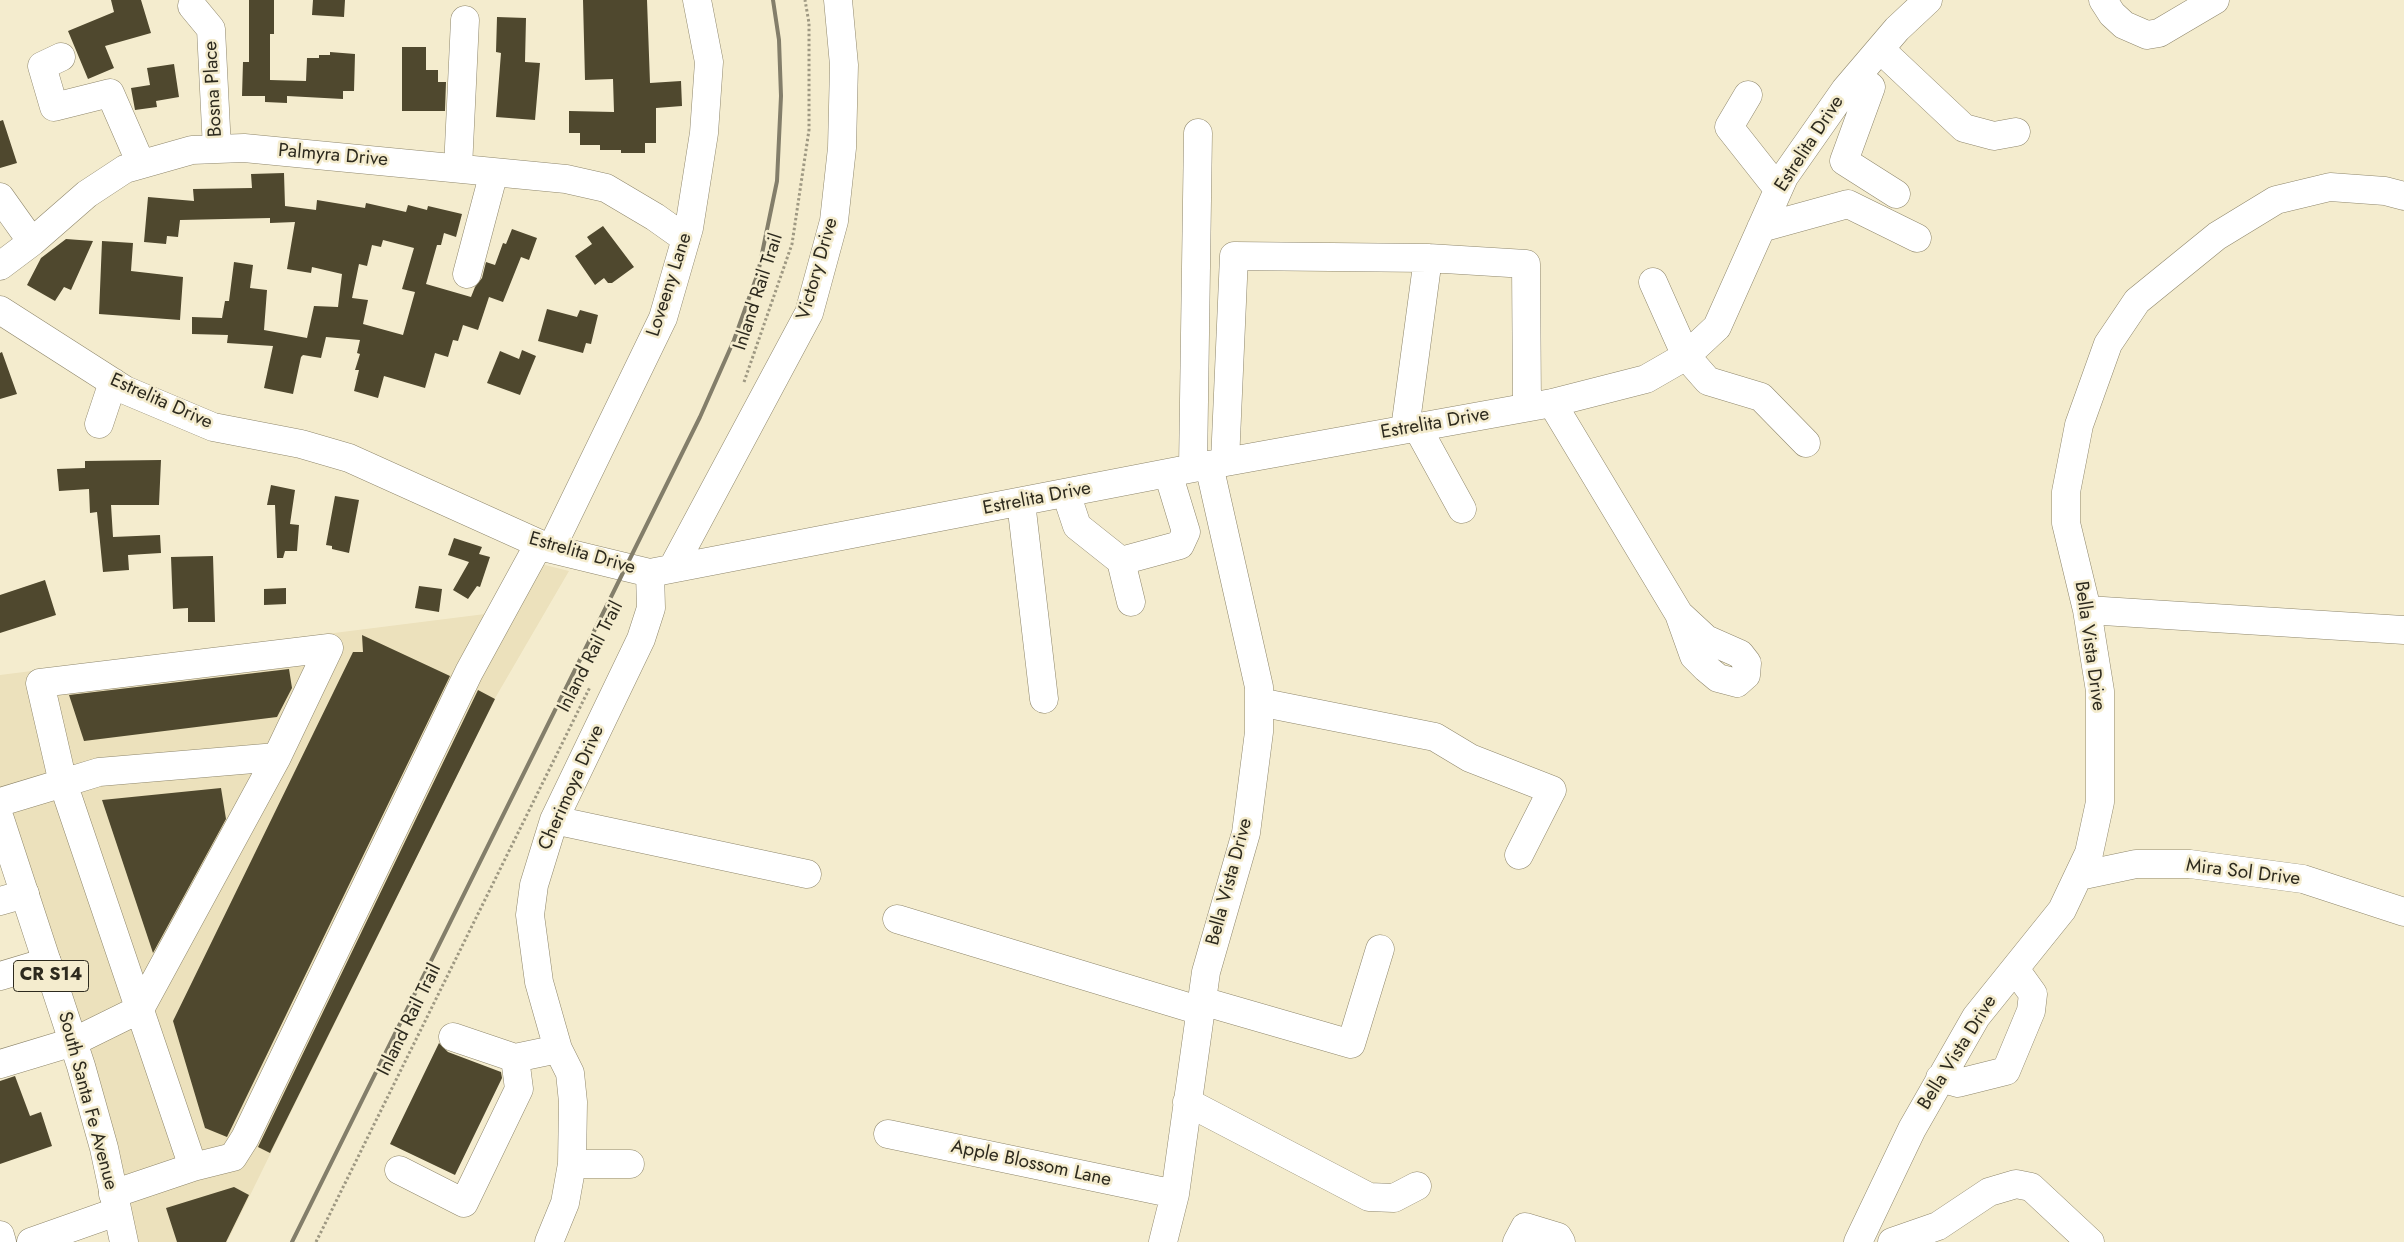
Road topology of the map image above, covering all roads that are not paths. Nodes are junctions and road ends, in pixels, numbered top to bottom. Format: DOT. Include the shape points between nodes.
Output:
graph roads {
  1 [pos="697,0"];
  2 [pos="838,0"];
  3 [pos="2103,0"];
  4 [pos="2215,0"];
  5 [pos="1911,5"];
  6 [pos="192,6"];
  7 [pos="466,20"];
  8 [pos="1880,50"];
  9 [pos="61,57"];
  10 [pos="1857,76"];
  11 [pos="1748,96"];
  12 [pos="2016,132"];
  13 [pos="1198,133"];
  14 [pos="217,149"];
  15 [pos="141,164"];
  16 [pos="458,168"];
  17 [pos="494,172"];
  18 [pos="1778,189"];
  19 [pos="1896,194"];
  20 [pos="2404,196"];
  21 [pos="0,197"];
  22 [pos="1762,228"];
  23 [pos="1917,238"];
  24 [pos="686,239"];
  25 [pos="32,242"];
  26 [pos="1428,258"];
  27 [pos="0,266"];
  28 [pos="467,274"];
  29 [pos="1653,282"];
  30 [pos="0,310"];
  31 [pos="1686,356"];
  32 [pos="113,382"];
  33 [pos="1539,405"];
  34 [pos="98,424"];
  35 [pos="1411,428"];
  36 [pos="1806,443"];
  37 [pos="1199,467"];
  38 [pos="1066,493"];
  39 [pos="1021,502"];
  40 [pos="1462,509"];
  41 [pos="545,546"];
  42 [pos="1121,562"];
  43 [pos="661,570"];
  44 [pos="1131,602"];
  45 [pos="2087,610"];
  46 [pos="1679,614"];
  47 [pos="2404,630"];
  48 [pos="1044,699"];
  49 [pos="1259,702"];
  50 [pos="276,757"];
  51 [pos="63,783"];
  52 [pos="0,802"];
  53 [pos="0,819"];
  54 [pos="554,820"];
  55 [pos="1518,855"];
  56 [pos="807,874"];
  57 [pos="2079,876"];
  58 [pos="12,898"];
  59 [pos="2404,912"];
  60 [pos="896,920"];
  61 [pos="1380,949"];
  62 [pos="47,962"];
  63 [pos="2016,969"];
  64 [pos="0,976"];
  65 [pos="1201,1006"];
  66 [pos="140,1009"];
  67 [pos="453,1036"];
  68 [pos="73,1042"];
  69 [pos="558,1049"];
  70 [pos="515,1058"];
  71 [pos="0,1064"];
  72 [pos="1940,1078"];
  73 [pos="1187,1102"];
  74 [pos="888,1134"];
  75 [pos="572,1164"];
  76 [pos="630,1164"];
  77 [pos="193,1167"];
  78 [pos="399,1170"];
  79 [pos="1417,1186"];
  80 [pos="1175,1194"];
  81 [pos="115,1203"];
  82 [pos="0,1235"];
  83 [pos="1926,1236"];
  84 [pos="46,1239"];
  85 [pos="2,1242"];
  86 [pos="124,1242"];
  87 [pos="549,1242"];
  88 [pos="1163,1242"];
  89 [pos="1517,1242"];
  90 [pos="1561,1242"];
  91 [pos="1858,1242"];
  92 [pos="1892,1242"];
  93 [pos="2090,1242"];
  1 -- 24 [label="street, Loveeny Lane" via="709,62 704,133"];
  2 -- 43 [label="street, Victory Drive" via="844,65 842,148 834,221 809,313"];
  3 -- 4 [label="street" via="2124,25 2147,35 2159,33"];
  5 -- 8 [label="street, Estrelita Drive"];
  6 -- 14 [label="street, Bosna Place" via="211,29"];
  7 -- 16 [label="street"];
  8 -- 10 [label="street, Estrelita Drive"];
  8 -- 12 [label="street" via="1964,128 1994,136"];
  9 -- 15 [label="street" via="42,66 54,107 110,93"];
  10 -- 18 [label="street, Estrelita Drive"];
  10 -- 19 [label="street" via="1871,87 1844,161"];
  11 -- 18 [label="street" via="1729,127"];
  13 -- 37 [label="street"];
  14 -- 15 [label="street, Palmyra Drive" via="192,150"];
  14 -- 16 [label="street, Palmyra Drive" via="244,148"];
  15 -- 25 [label="street, Palmyra Drive" via="125,168 87,194"];
  16 -- 17 [label="street, Palmyra Drive"];
  17 -- 24 [label="street, Palmyra Drive" via="566,179 606,188"];
  17 -- 28 [label="street"];
  18 -- 22 [label="street, Estrelita Drive"];
  20 -- 45 [label="street, Bella Vista Drive" via="2384,191 2330,187 2276,200 2217,236 2138,301 2108,344 2079,425 2066,492 2066,523"];
  21 -- 25 [label="street"];
  22 -- 23 [label="street" via="1848,204"];
  22 -- 31 [label="street, Estrelita Drive" via="1717,327"];
  24 -- 41 [label="street, Loveeny Lane" via="663,318"];
  25 -- 27 [label="street, Palmyra Drive"];
  26 -- 33 [label="street" via="1526,264"];
  26 -- 35 [label="street"];
  26 -- 37 [label="street" via="1234,256"];
  29 -- 31 [label="street"];
  30 -- 32 [label="street, Estrelita Drive"];
  31 -- 33 [label="street, Estrelita Drive" via="1646,379"];
  31 -- 36 [label="street" via="1708,381 1761,397"];
  32 -- 34 [label="street"];
  32 -- 41 [label="street, Estrelita Drive" via="213,427 301,444 349,458"];
  33 -- 35 [label="street, Estrelita Drive"];
  33 -- 46 [label="street"];
  35 -- 37 [label="street, Estrelita Drive"];
  35 -- 40 [label="street"];
  37 -- 38 [label="street, Estrelita Drive"];
  37 -- 42 [label="street" via="1186,532 1180,546"];
  37 -- 49 [label="street, Bella Vista Drive" via="1259,687"];
  38 -- 39 [label="street, Estrelita Drive"];
  38 -- 42 [label="street" via="1077,526"];
  39 -- 43 [label="street, Estrelita Drive"];
  39 -- 48 [label="street"];
  41 -- 43 [label="street, Estrelita Drive" via="625,569"];
  41 -- 77 [label="street, Loveeny Lane" via="469,672 245,1138 233,1157"];
  42 -- 44 [label="street"];
  43 -- 54 [label="street, Cherimoya Drive" via="641,639"];
  45 -- 47 [label="street"];
  45 -- 57 [label="street, Bella Vista Drive" via="2100,691 2100,802 2090,853"];
  49 -- 55 [label="street" via="1435,737 1470,758 1552,790"];
  49 -- 65 [label="street, Bella Vista Drive" via="1259,732 1246,833 1206,972"];
  50 -- 51 [label="street" via="98,772"];
  50 -- 51 [label="street" via="329,648 40,683"];
  50 -- 66 [label="street"];
  51 -- 52 [label="street"];
  51 -- 66 [label="street"];
  53 -- 58 [label="street, South Santa Fe Avenue / CR S14"];
  54 -- 56 [label="street"];
  54 -- 69 [label="street, Cherimoya Drive" via="539,865 530,915 539,982"];
  57 -- 59 [label="street, Mira Sol Drive" via="2136,864 2190,864 2303,879"];
  57 -- 63 [label="street, Bella Vista Drive" via="2062,910"];
  58 -- 62 [label="street, South Santa Fe Avenue / CR S14"];
  60 -- 65 [label="street"];
  61 -- 65 [label="street" via="1351,1044"];
  62 -- 64 [label="street"];
  62 -- 68 [label="street, South Santa Fe Avenue / CR S14"];
  63 -- 72 [label="street, Bella Vista Drive" via="1976,1017"];
  63 -- 72 [label="street" via="2033,994 2030,1011 2006,1071 1958,1082"];
  65 -- 73 [label="street, Bella Vista Drive"];
  66 -- 68 [label="street"];
  66 -- 77 [label="street"];
  67 -- 70 [label="street"];
  68 -- 71 [label="street"];
  68 -- 81 [label="street, South Santa Fe Avenue / CR S14" via="104,1148"];
  69 -- 70 [label="street"];
  69 -- 75 [label="street, Cherimoya Drive" via="570,1073"];
  70 -- 78 [label="street" via="520,1089 464,1202"];
  72 -- 91 [label="street, Bella Vista Drive"];
  73 -- 79 [label="street" via="1369,1197 1394,1198"];
  73 -- 80 [label="street, Bella Vista Drive"];
  74 -- 80 [label="street, Apple Blossom Lane"];
  75 -- 76 [label="street"];
  75 -- 87 [label="street, Cherimoya Drive" via="565,1202"];
  77 -- 81 [label="street, Loveeny Lane"];
  80 -- 88 [label="street, Bella Vista Drive"];
  81 -- 84 [label="street, Loveeny Lane"];
  81 -- 86 [label="street, South Santa Fe Avenue / CR S14"];
  82 -- 85 [label="street"];
  83 -- 92 [label="street"];
  83 -- 93 [label="street" via="1989,1192 2016,1184 2031,1187"];
  89 -- 90 [label="street" via="1525,1227 1558,1237"];
}
